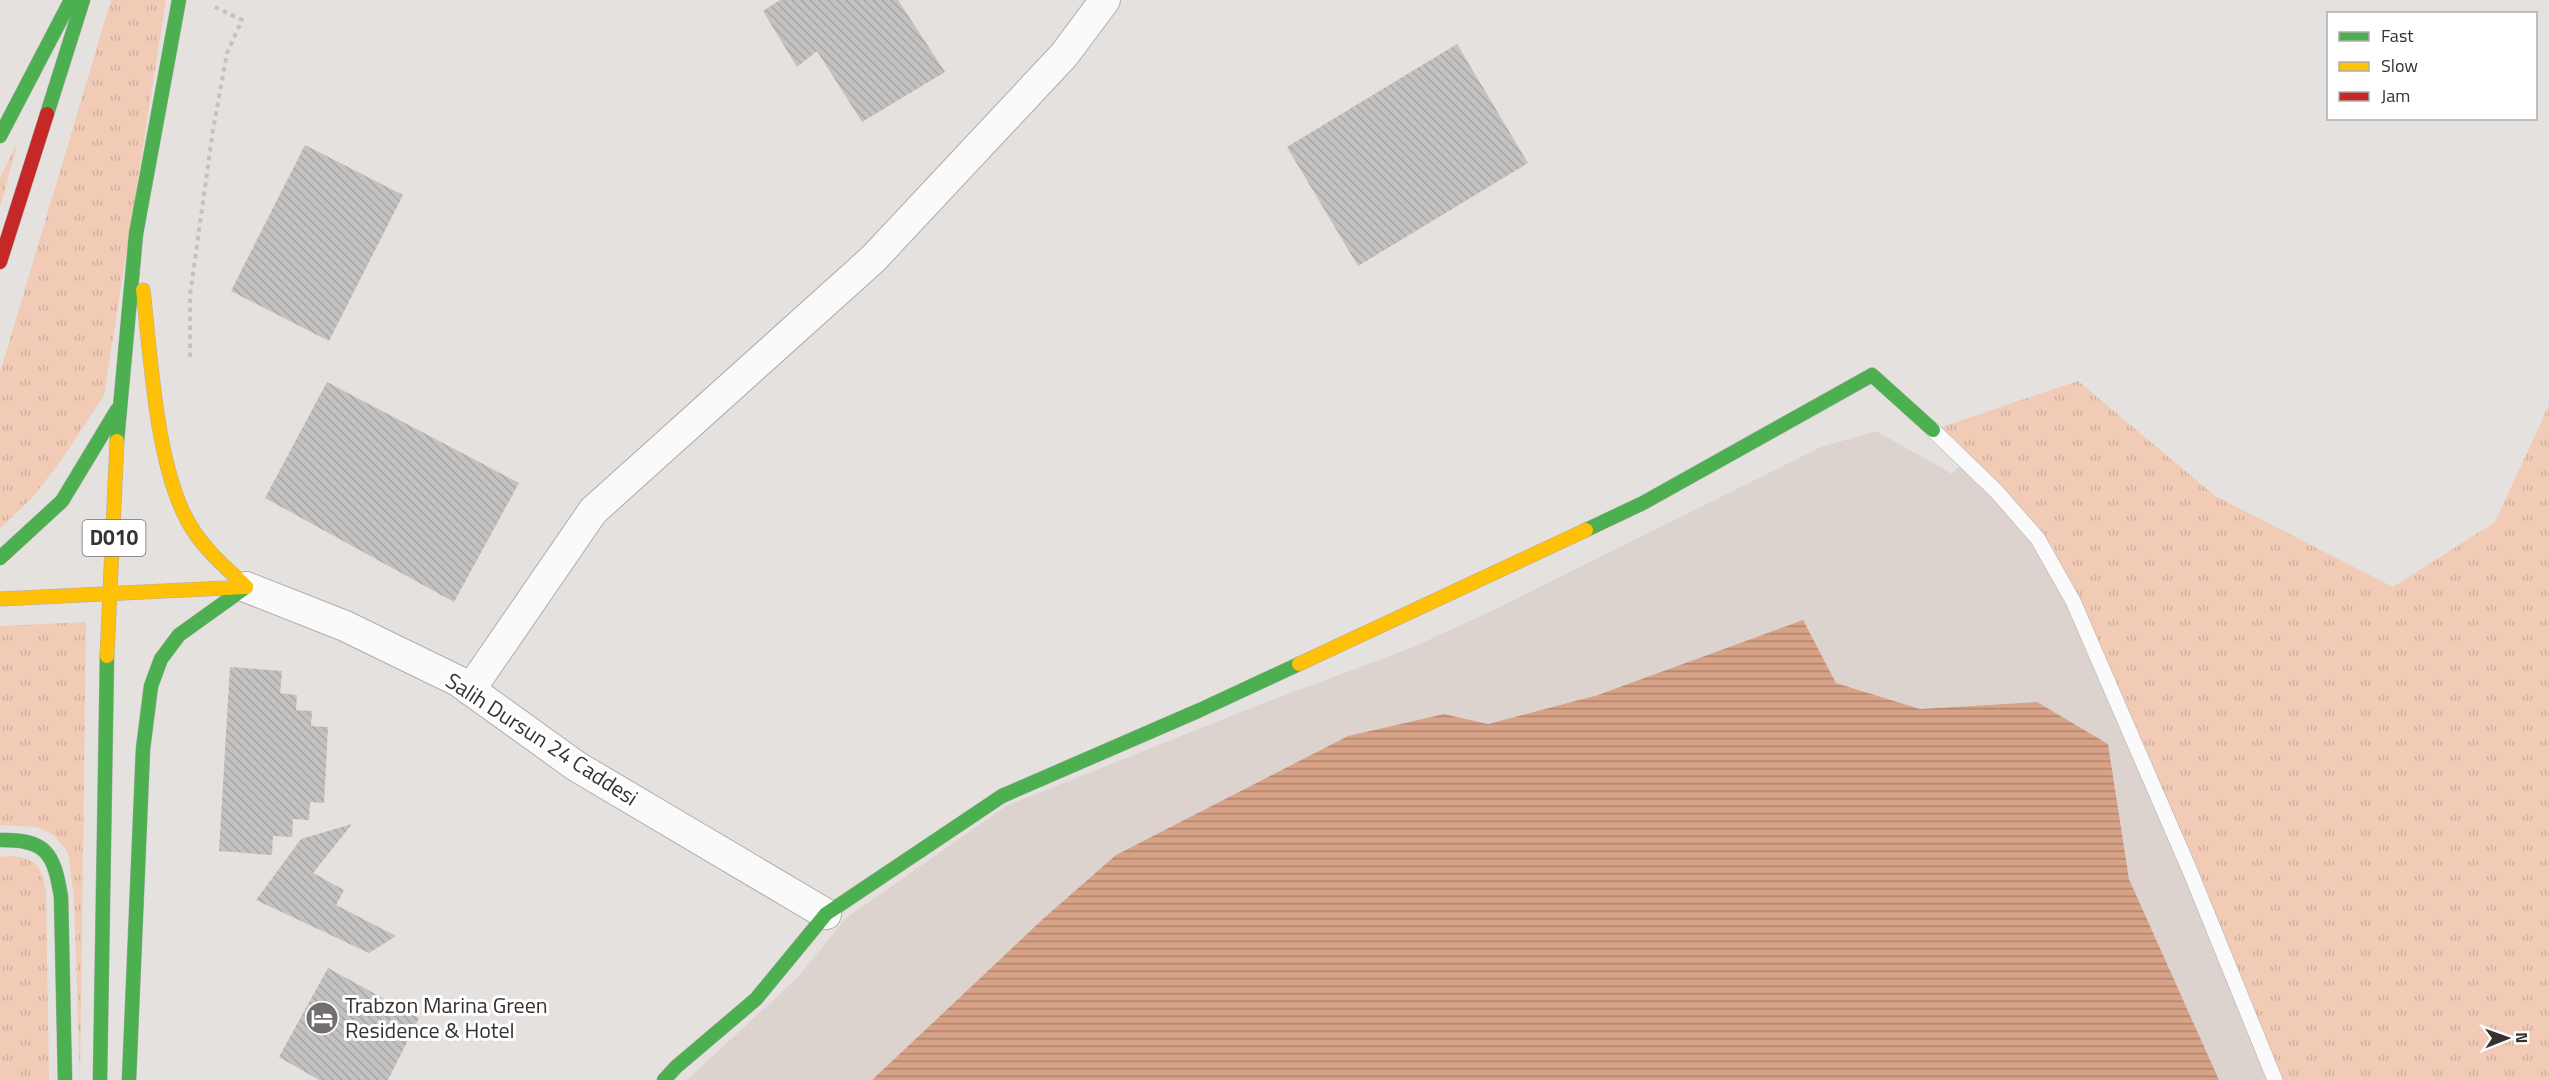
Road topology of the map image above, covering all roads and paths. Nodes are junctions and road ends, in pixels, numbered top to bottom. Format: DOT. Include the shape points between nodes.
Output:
graph roads {
  1 [pos="71,0"];
  2 [pos="83,0"];
  3 [pos="179,0"];
  4 [pos="1106,0"];
  5 [pos="211,5"];
  6 [pos="0,136"];
  7 [pos="136,234"];
  8 [pos="0,262"];
  9 [pos="189,364"];
  10 [pos="119,407"];
  11 [pos="1933,430"];
  12 [pos="0,558"];
  13 [pos="246,587"];
  14 [pos="111,596"];
  15 [pos="0,599"];
  16 [pos="470,690"];
  17 [pos="0,840"];
  18 [pos="826,914"];
  19 [pos="65,1080"];
  20 [pos="100,1080"];
  21 [pos="129,1080"];
  22 [pos="664,1080"];
  23 [pos="2276,1080"];
  1 -- 6 [label="main road"];
  2 -- 8 [label="main road"];
  3 -- 7 [label="main road, D010"];
  4 -- 16 [label="street" via="1064,55 873,259 593,511"];
  5 -- 9 [label="path" via="242,20 227,53 213,130 190,295"];
  7 -- 10 [label="main road, D010"];
  7 -- 13 [label="main road" via="173,489 192,529"];
  10 -- 12 [label="main road" via="62,501"];
  10 -- 14 [label="main road, D010"];
  11 -- 18 [label="main road" via="1872,375 1643,503 1211,705 1002,796"];
  11 -- 23 [label="lane" via="1996,491 2038,540 2073,601"];
  13 -- 14 [label="main road"];
  13 -- 16 [label="street, Salih Dursun 24 Caddesi" via="345,626"];
  13 -- 21 [label="main road" via="179,635 161,659 151,686 143,749"];
  14 -- 15 [label="main road"];
  14 -- 20 [label="main road, D010"];
  16 -- 18 [label="street, Salih Dursun 24 Caddesi" via="576,766"];
  17 -- 19 [label="main road" via="34,842 48,851 57,868"];
  18 -- 22 [label="main road" via="756,999"];
}
